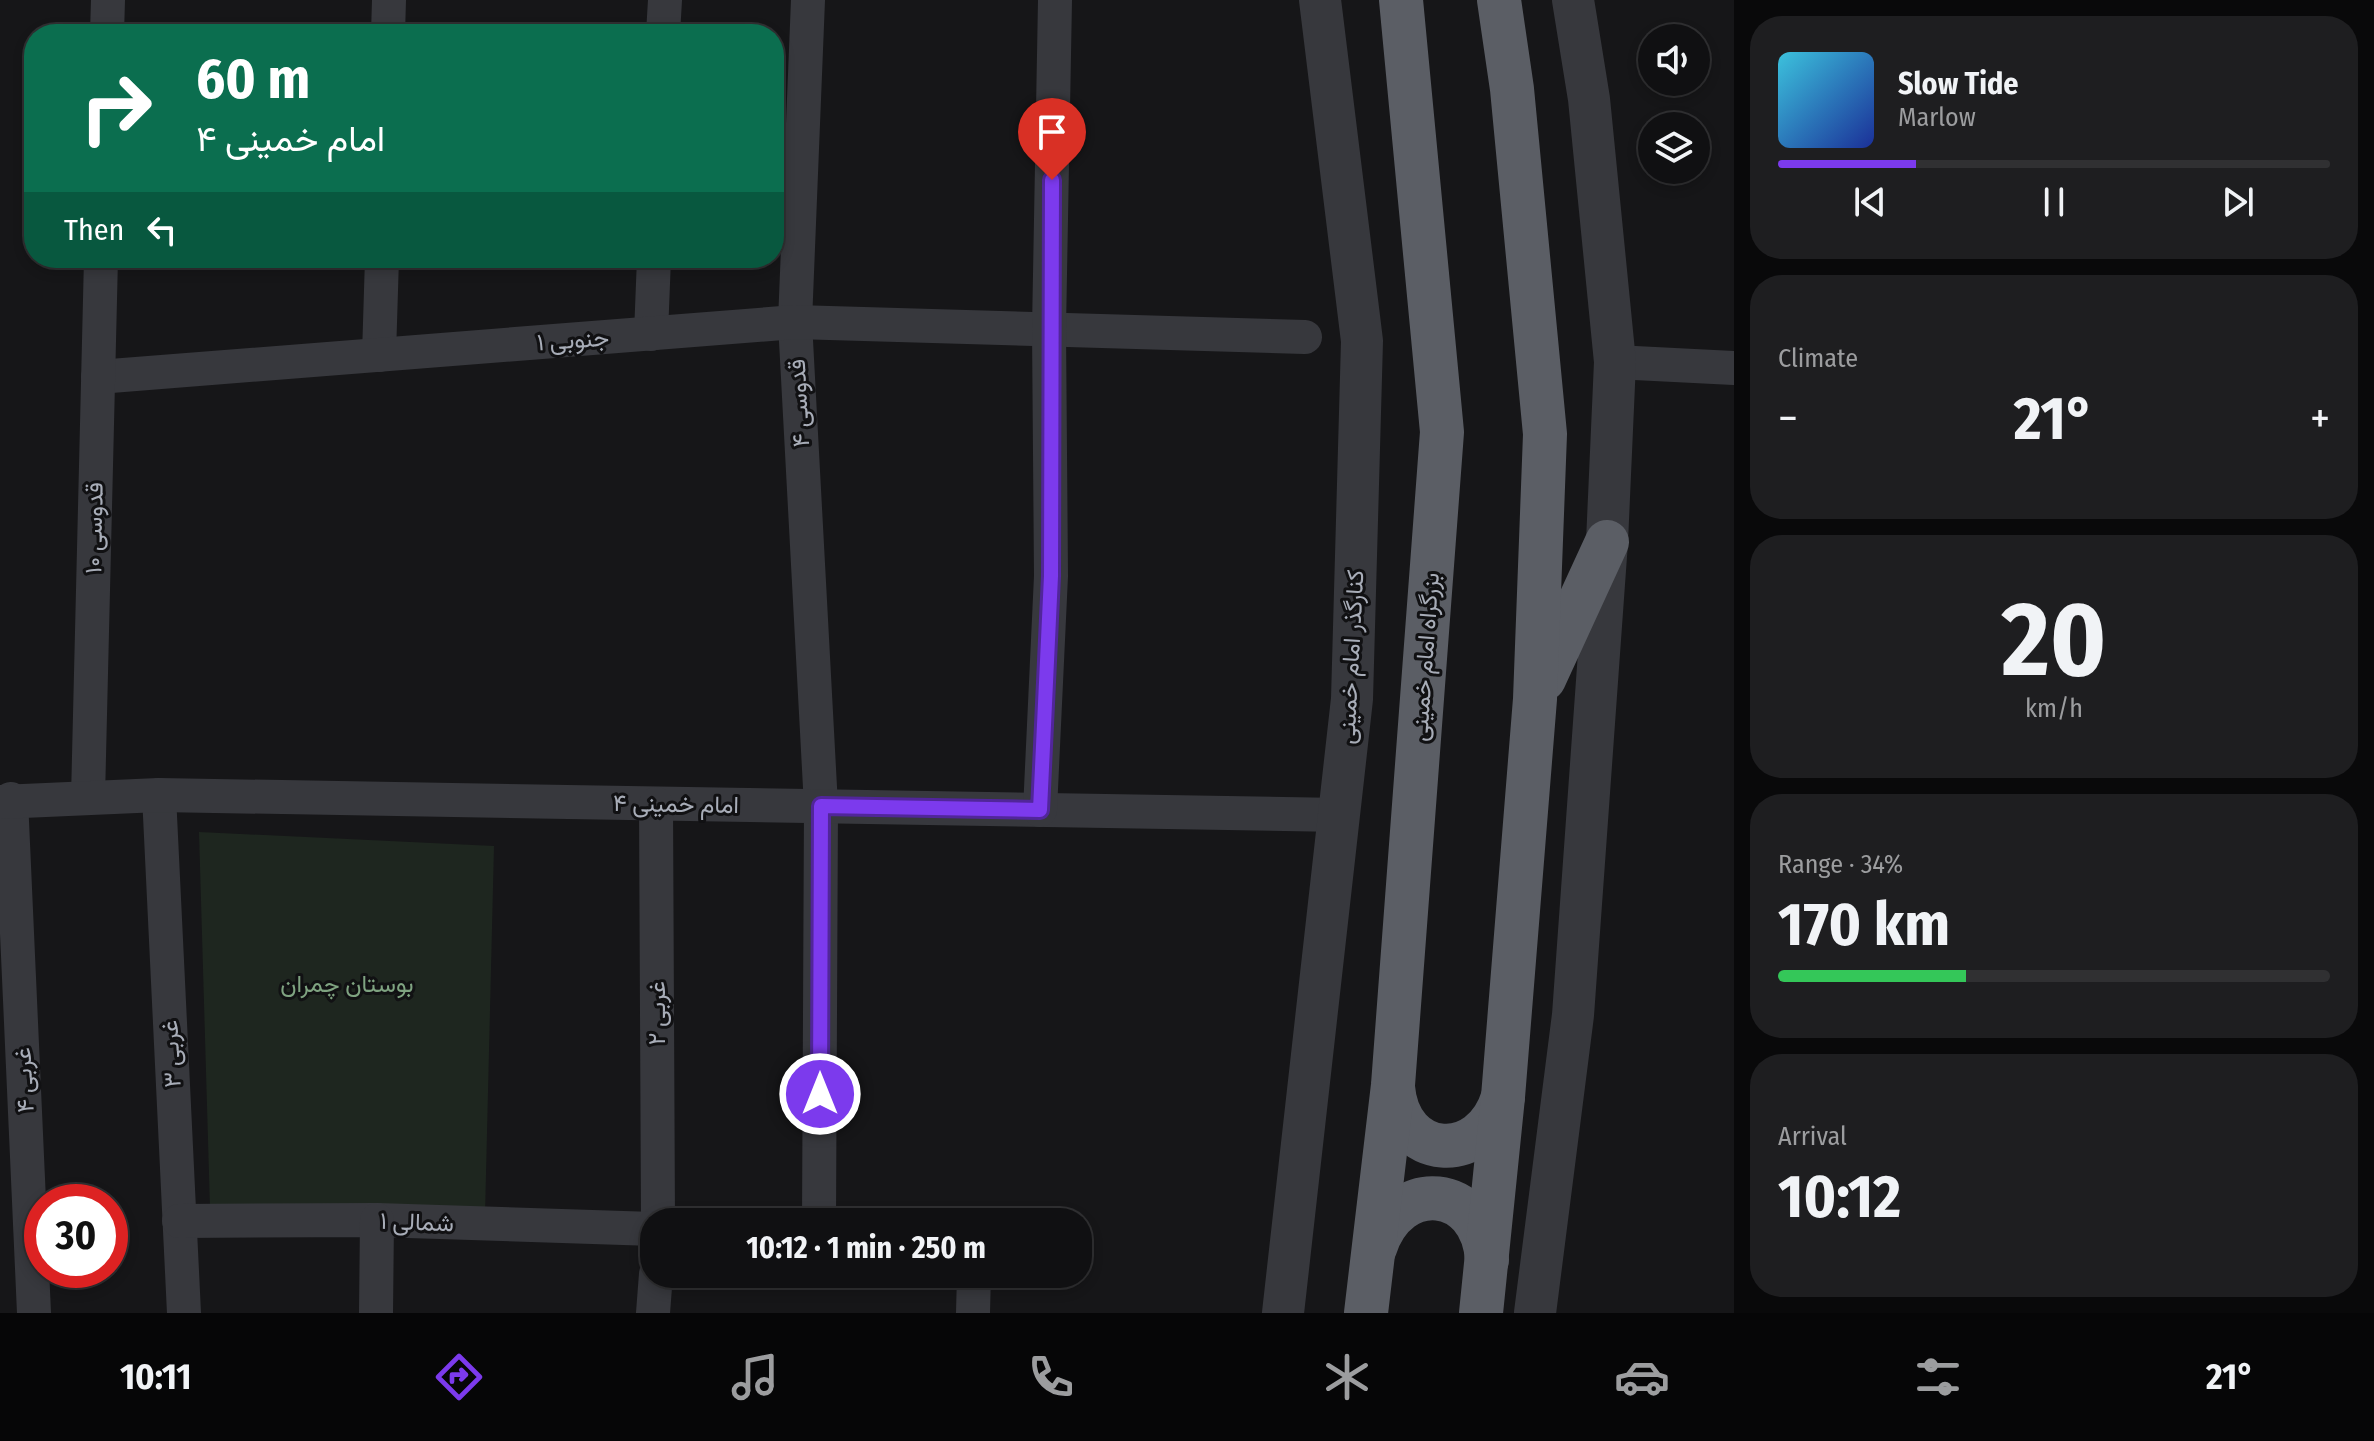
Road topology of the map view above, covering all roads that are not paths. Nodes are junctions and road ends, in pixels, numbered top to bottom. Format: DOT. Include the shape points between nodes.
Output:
graph roads {
  1 [pos="108,0"];
  2 [pos="389,0"];
  3 [pos="665,0"];
  4 [pos="808,0"];
  5 [pos="1055,0"];
  6 [pos="1320,0"];
  7 [pos="1389,0"];
  8 [pos="1401,0"];
  9 [pos="1499,0"];
  10 [pos="1573,0"];
  11 [pos="107,24"];
  12 [pos="388,24"];
  13 [pos="664,24"];
  14 [pos="1409,59"];
  15 [pos="101,268"];
  16 [pos="382,268"];
  17 [pos="654,268"];
  18 [pos="795,322"];
  19 [pos="1049,329"];
  20 [pos="651,334"];
  21 [pos="1305,337"];
  22 [pos="379,355"];
  23 [pos="1615,362"];
  24 [pos="1734,368"];
  25 [pos="98,377"];
  26 [pos="1607,542"];
  27 [pos="1535,699"];
  28 [pos="159,795"];
  29 [pos="88,798"];
  30 [pos="6,800"];
  31 [pos="656,804"];
  32 [pos="821,806"];
  33 [pos="1040,810"];
  34 [pos="1341,815"];
  35 [pos="1393,1085"];
  36 [pos="1503,1097"];
  37 [pos="658,1208"];
  38 [pos="819,1208"];
  39 [pos="377,1220"];
  40 [pos="179,1221"];
  41 [pos="640,1229"];
  42 [pos="1375,1248"];
  43 [pos="1487,1262"];
  44 [pos="655,1288"];
  45 [pos="974,1288"];
  46 [pos="34,1313"];
  47 [pos="184,1313"];
  48 [pos="376,1313"];
  49 [pos="653,1313"];
  50 [pos="973,1313"];
  51 [pos="1283,1313"];
  52 [pos="1366,1313"];
  53 [pos="1481,1313"];
  54 [pos="1535,1313"];
  1 -- 11 [label="street"];
  2 -- 12 [label="street"];
  3 -- 13 [label="street"];
  4 -- 18 [label="street, قدوسی ۴"];
  5 -- 19 [label="street"];
  6 -- 34 [label="street, کنارگذر امام خمینی" via="1362,341 1352,699"];
  7 -- 14 [label="street"];
  8 -- 14 [label="highway, بزرگراه امام خمینی"];
  9 -- 27 [label="highway" via="1545,434"];
  10 -- 23 [label="street" via="1589,99"];
  14 -- 35 [label="highway, بزرگراه امام خمینی" via="1442,432"];
  15 -- 25 [label="street, قدوسی ۱۰"];
  16 -- 22 [label="street"];
  17 -- 20 [label="street"];
  18 -- 19 [label="street, ۱ جنوبی"];
  18 -- 20 [label="street, ۱ جنوبی"];
  18 -- 32 [label="street, قدوسی ۴"];
  19 -- 21 [label="street, ۱ جنوبی"];
  19 -- 33 [label="street" via="1051,576"];
  20 -- 22 [label="street, ۱ جنوبی"];
  22 -- 25 [label="street, ۱ جنوبی"];
  23 -- 24 [label="street"];
  23 -- 26 [label="street"];
  25 -- 29 [label="street, قدوسی ۱۰"];
  26 -- 27 [label="highway"];
  26 -- 54 [label="street" via="1573,1015"];
  27 -- 36 [label="highway"];
  28 -- 29 [label="street, امام خمینی ۴"];
  28 -- 31 [label="street, امام خمینی ۴"];
  28 -- 40 [label="street, غربی ۳"];
  29 -- 30 [label="street, امام خمینی ۴"];
  30 -- 46 [label="street, غربی ۴"];
  31 -- 32 [label="street, امام خمینی ۴"];
  31 -- 37 [label="street, غربی ۲"];
  32 -- 33 [label="street, امام خمینی ۴"];
  32 -- 38 [label="street, قدوسی ۴"];
  33 -- 34 [label="street, امام خمینی ۴"];
  34 -- 51 [label="street, کنارگذر امام خمینی"];
  35 -- 36 [label="highway" via="1395,1107 1405,1126 1421,1140 1442,1146 1483,1134 1497,1117"];
  35 -- 42 [label="highway, بزرگراه امام خمینی"];
  36 -- 43 [label="highway"];
  39 -- 40 [label="street, ۱ شمالی"];
  39 -- 41 [label="street, ۱ شمالی"];
  39 -- 48 [label="street"];
  40 -- 47 [label="street, غربی ۳"];
  42 -- 43 [label="highway" via="1382,1227 1396,1210 1416,1200 1438,1198 1459,1205 1476,1220 1486,1240"];
  42 -- 52 [label="highway, بزرگراه امام خمینی"];
  43 -- 53 [label="highway"];
  44 -- 49 [label="street"];
  45 -- 50 [label="street"];
}
